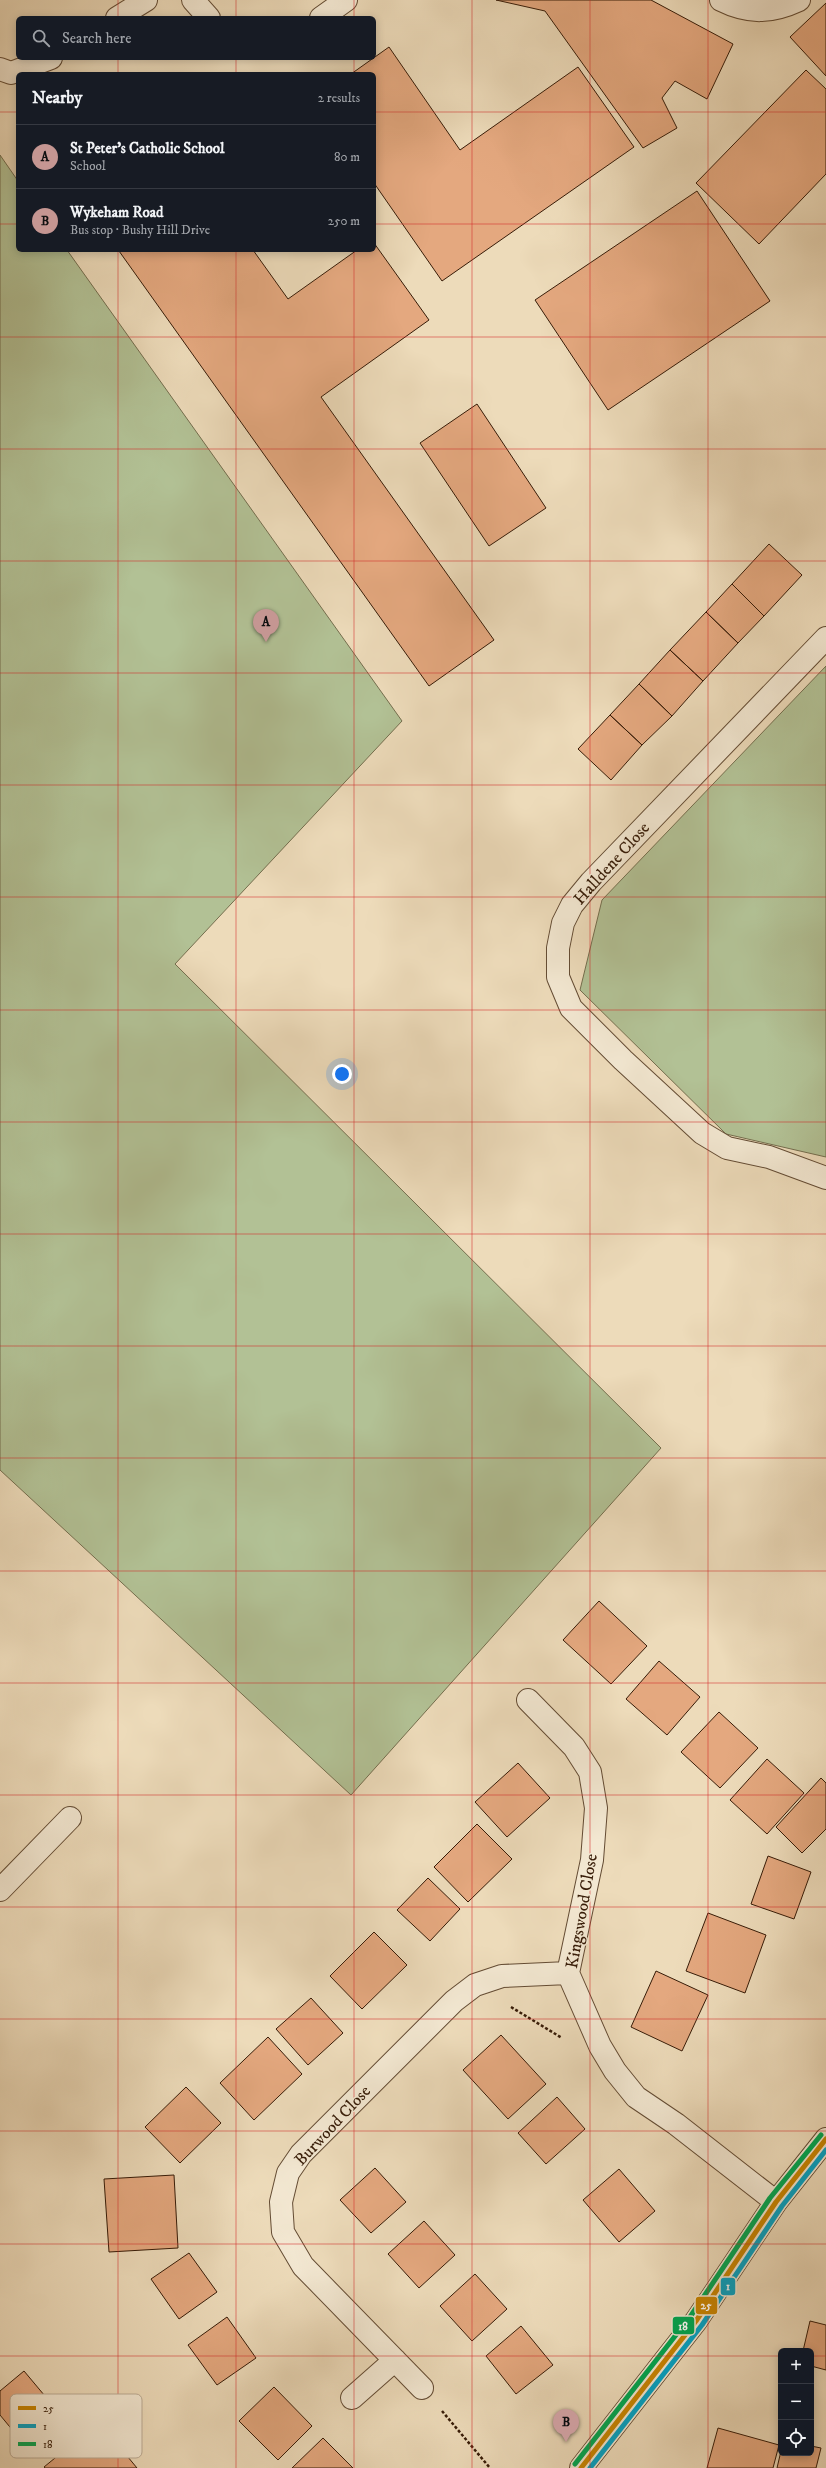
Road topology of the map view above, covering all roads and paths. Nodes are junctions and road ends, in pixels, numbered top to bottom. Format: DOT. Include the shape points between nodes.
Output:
graph roads {
  1 [pos="146,0"];
  2 [pos="193,0"];
  3 [pos="346,0"];
  4 [pos="721,0"];
  5 [pos="799,0"];
  6 [pos="120,16"];
  7 [pos="207,16"];
  8 [pos="324,16"];
  9 [pos="46,60"];
  10 [pos="0,69"];
  11 [pos="826,638"];
  12 [pos="826,1178"];
  13 [pos="528,1700"];
  14 [pos="70,1818"];
  15 [pos="0,1890"];
  16 [pos="568,1973"];
  17 [pos="475,1985"];
  18 [pos="568,2042"];
  19 [pos="826,2139"];
  20 [pos="776,2202"];
  21 [pos="395,2360"];
  22 [pos="422,2388"];
  23 [pos="352,2398"];
  24 [pos="490,2468"];
  25 [pos="581,2468"];
  1 -- 6 [label="street"];
  2 -- 7 [label="street"];
  3 -- 8 [label="street"];
  4 -- 5 [label="street" via="750,11 779,9"];
  9 -- 10 [label="street" via="11,73"];
  11 -- 12 [label="street, Halldene Close" via="591,882 572,905 563,923 558,948 558,977 571,1008 702,1133 728,1148 769,1157"];
  13 -- 16 [label="street, Kingswood Close" via="574,1746 590,1772 596,1808 592,1860"];
  14 -- 15 [label="street"];
  16 -- 17 [label="street, Burwood Close" via="502,1976"];
  16 -- 20 [label="street, Kingswood Close" via="600,2046 615,2071 636,2097 676,2124"];
  17 -- 18 [label="path"];
  17 -- 21 [label="street, Burwood Close" via="454,2002 301,2154 288,2173 281,2202 283,2232 303,2266"];
  19 -- 20 [label="street"];
  20 -- 25 [label="street" via="696,2321"];
  21 -- 22 [label="street, Burwood Close"];
  21 -- 23 [label="street"];
  22 -- 24 [label="path"];
}
